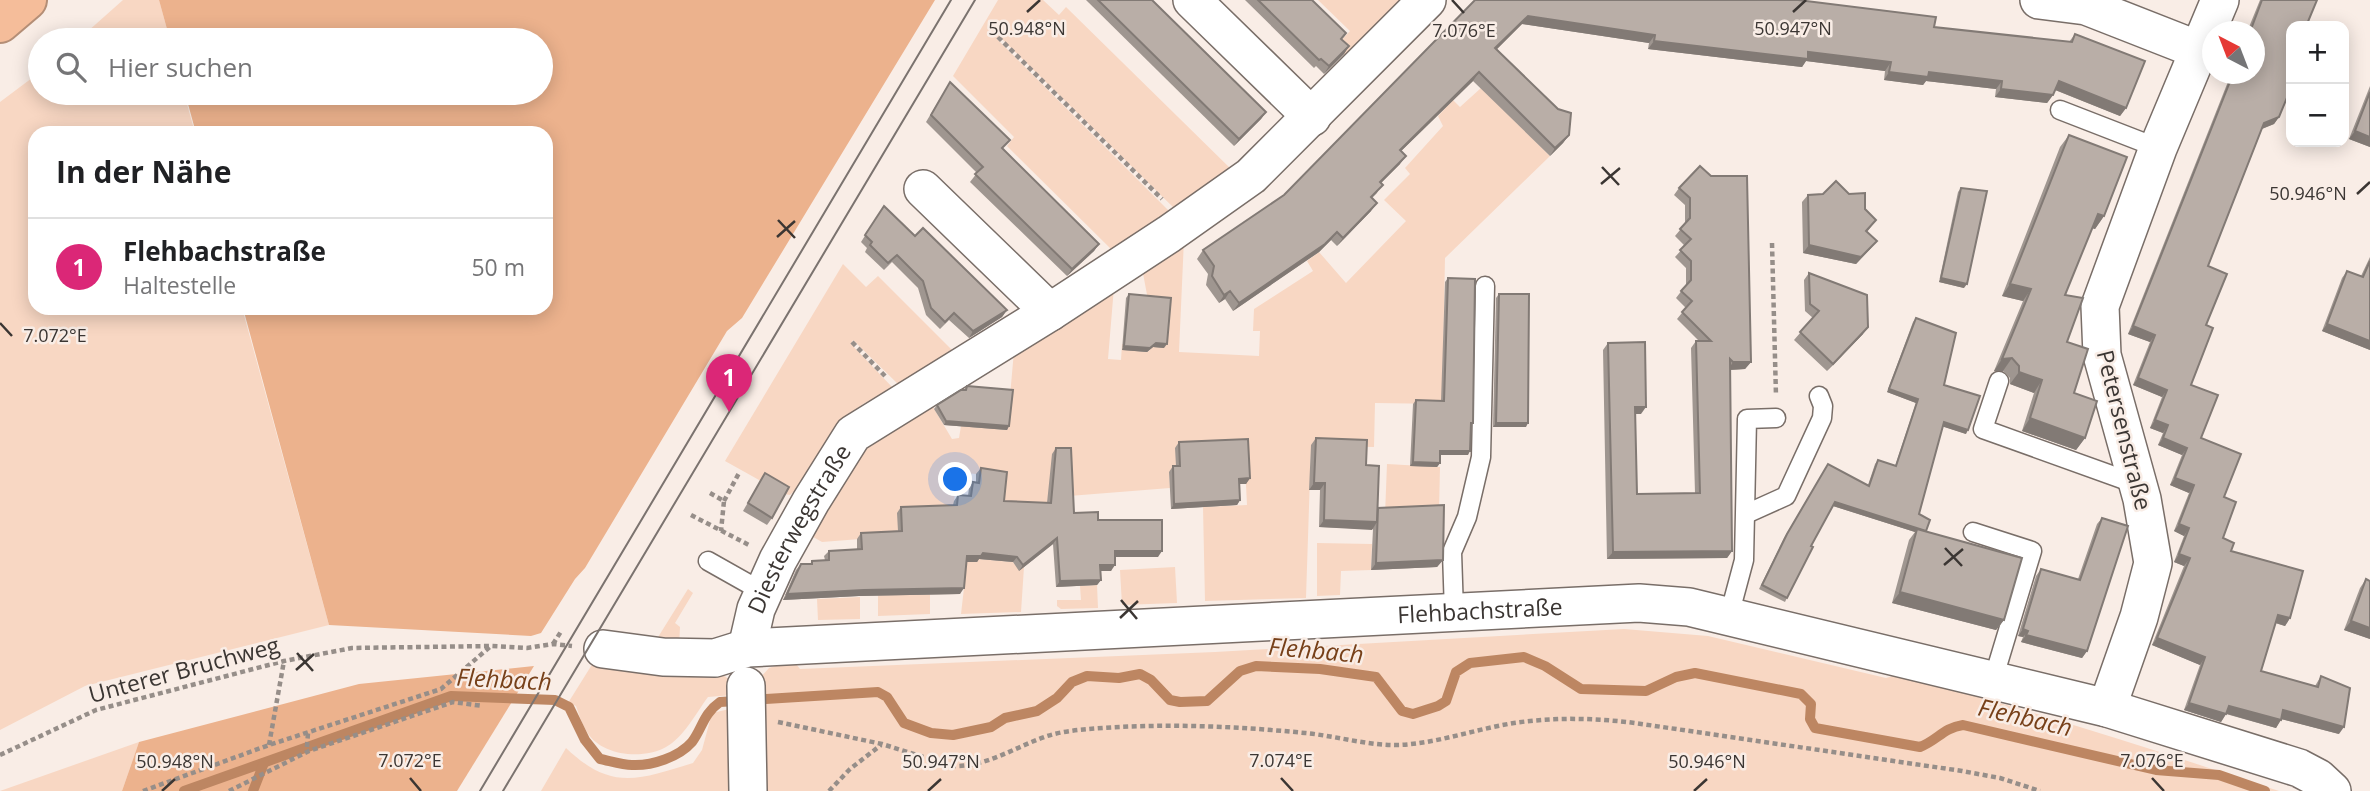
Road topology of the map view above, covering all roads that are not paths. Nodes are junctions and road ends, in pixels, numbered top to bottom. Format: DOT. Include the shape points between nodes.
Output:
graph roads {
  1 [pos="27,0"];
  2 [pos="1192,0"];
  3 [pos="1427,0"];
  4 [pos="2039,0"];
  5 [pos="2220,0"];
  6 [pos="0,23"];
  7 [pos="2200,51"];
  8 [pos="2060,110"];
  9 [pos="1312,117"];
  10 [pos="2158,148"];
  11 [pos="923,189"];
  12 [pos="1485,286"];
  13 [pos="1050,312"];
  14 [pos="1999,380"];
  15 [pos="1819,396"];
  16 [pos="1776,418"];
  17 [pos="2138,485"];
  18 [pos="1746,514"];
  19 [pos="1973,532"];
  20 [pos="708,561"];
  21 [pos="771,576"];
  22 [pos="1454,612"];
  23 [pos="1729,616"];
  24 [pos="747,648"];
  25 [pos="603,649"];
  26 [pos="1993,680"];
  27 [pos="746,698"];
  28 [pos="2107,708"];
  29 [pos="748,791"];
  30 [pos="2332,791"];
  1 -- 6 [label="highway"];
  2 -- 9 [label="street"];
  3 -- 9 [label="street, Diesterwegstraße"];
  4 -- 7 [label="street" via="2086,6"];
  5 -- 7 [label="street, Petersenstraße"];
  7 -- 10 [label="street, Petersenstraße"];
  8 -- 10 [label="lane"];
  9 -- 13 [label="street, Diesterwegstraße" via="1251,176"];
  10 -- 17 [label="street, Petersenstraße" via="2100,306 2102,355"];
  11 -- 13 [label="street"];
  12 -- 22 [label="lane" via="1481,457 1467,517 1452,552"];
  13 -- 21 [label="street, Diesterwegstraße" via="853,434"];
  14 -- 17 [label="lane" via="1983,429"];
  15 -- 18 [label="lane" via="1824,406 1822,418 1786,496"];
  16 -- 18 [label="lane" via="1747,419"];
  17 -- 28 [label="street, Petersenstraße" via="2153,563"];
  18 -- 23 [label="lane" via="1744,560"];
  19 -- 26 [label="lane" via="2032,551"];
  20 -- 21 [label="lane"];
  21 -- 24 [label="street, Diesterwegstraße" via="756,609"];
  22 -- 23 [label="street, Flehbachstraße" via="1639,603"];
  22 -- 24 [label="street, Flehbachstraße"];
  23 -- 26 [label="street, Flehbachstraße"];
  24 -- 25 [label="street, Flehbachstraße" via="715,658"];
  26 -- 28 [label="street, Flehbachstraße"];
  27 -- 29 [label="street"];
  28 -- 30 [label="street, Flehbachstraße" via="2299,768"];
}
